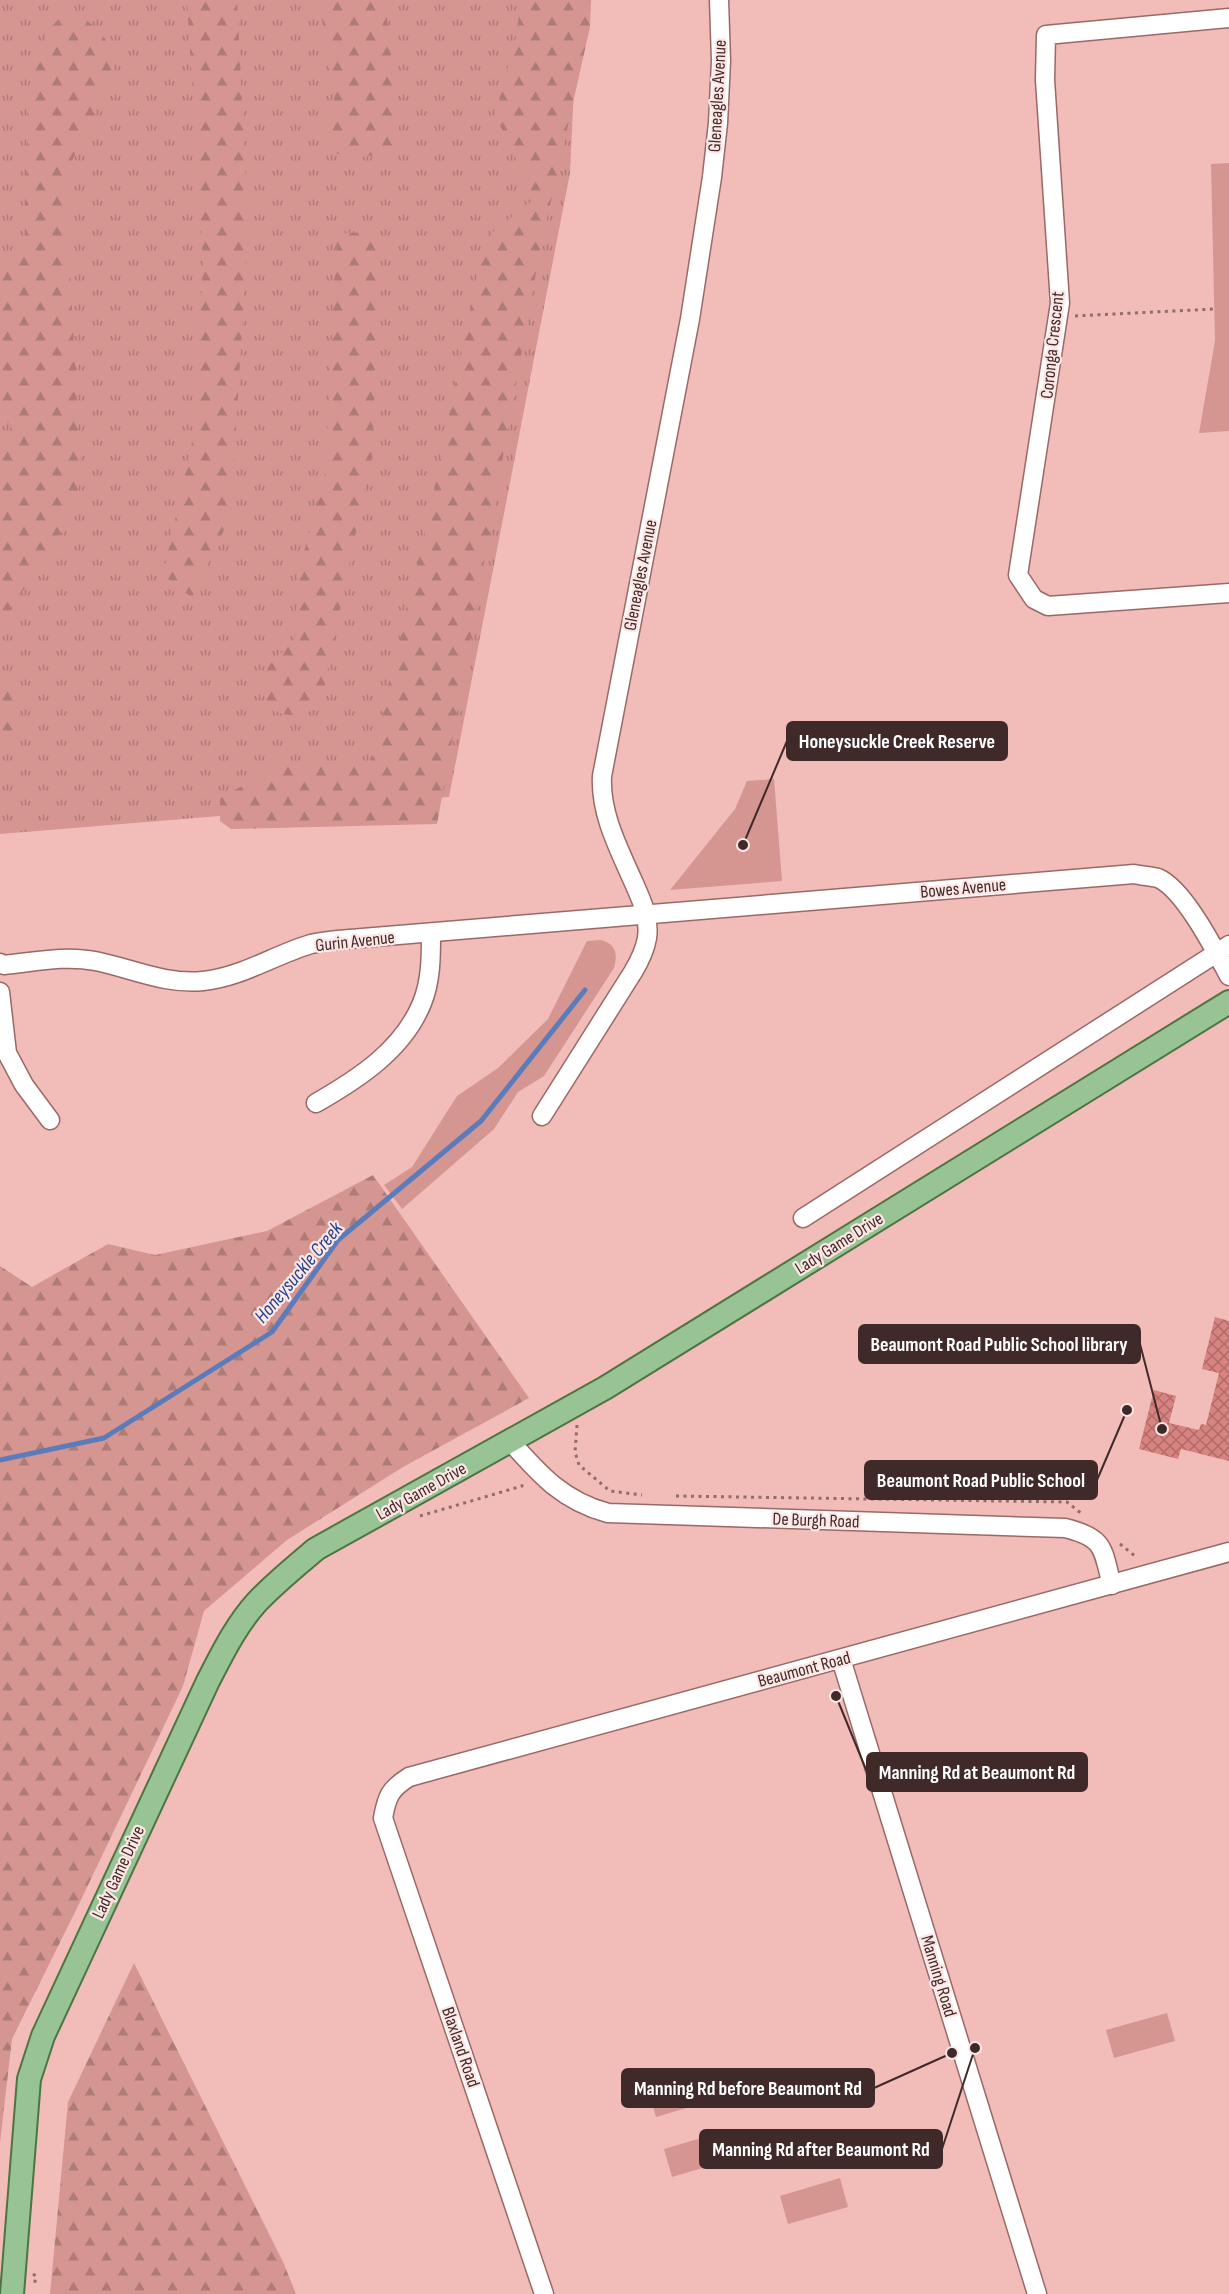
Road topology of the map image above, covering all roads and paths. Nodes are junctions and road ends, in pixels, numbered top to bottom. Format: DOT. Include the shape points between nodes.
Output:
graph roads {
  1 [pos="719,0"];
  2 [pos="1229,18"];
  3 [pos="1214,309"];
  4 [pos="1058,316"];
  5 [pos="1229,592"];
  6 [pos="647,914"];
  7 [pos="431,933"];
  8 [pos="1222,948"];
  9 [pos="2,964"];
  10 [pos="1229,976"];
  11 [pos="0,990"];
  12 [pos="1229,1002"];
  13 [pos="316,1103"];
  14 [pos="542,1116"];
  15 [pos="50,1120"];
  16 [pos="803,1218"];
  17 [pos="578,1422"];
  18 [pos="510,1442"];
  19 [pos="530,1464"];
  20 [pos="644,1495"];
  21 [pos="666,1496"];
  22 [pos="782,1497"];
  23 [pos="414,1518"];
  24 [pos="1229,1552"];
  25 [pos="1112,1585"];
  26 [pos="841,1659"];
  27 [pos="386,1799"];
  28 [pos="12,2294"];
  29 [pos="544,2294"];
  30 [pos="1037,2294"];
  1 -- 6 [label="street, Gleneagles Avenue" via="721,61 712,177 690,319 602,776 604,809"];
  2 -- 4 [label="street, Coronga Crescent" via="1046,35"];
  3 -- 4 [label="path"];
  4 -- 5 [label="street, Coronga Crescent" via="1018,575 1034,599 1048,606"];
  6 -- 7 [label="street, Gurin Avenue"];
  6 -- 8 [label="street, Bowes Avenue" via="1134,874 1158,879 1176,891"];
  6 -- 14 [label="street, Gleneagles Avenue" via="642,957"];
  7 -- 9 [label="street, Gurin Avenue" via="312,944 248,970 202,981 149,976 72,958"];
  7 -- 13 [label="street" via="431,968 423,1002 408,1028 390,1051 362,1074"];
  8 -- 10 [label="street, Bowes Avenue"];
  8 -- 16 [label="street"];
  9 -- 11 [label="street"];
  11 -- 15 [label="street" via="7,1053"];
  12 -- 18 [label="main road, Lady Game Drive" via="605,1388"];
  17 -- 20 [label="path" via="575,1452 579,1465 610,1491"];
  18 -- 19 [label="street, De Burgh Road"];
  18 -- 28 [label="main road, Lady Game Drive" via="316,1549 256,1603 230,1639 43,2036 29,2079"];
  19 -- 23 [label="path" via="522,1486"];
  19 -- 25 [label="street, De Burgh Road" via="568,1497 608,1513 1065,1528 1094,1538 1101,1547"];
  21 -- 22 [label="path"];
  24 -- 25 [label="street, Beaumont Road"];
  25 -- 26 [label="street, Beaumont Road"];
  26 -- 27 [label="street, Beaumont Road" via="409,1777 396,1785"];
  26 -- 30 [label="street, Manning Road"];
  27 -- 29 [label="street, Blaxland Road" via="383,1818"];
}
